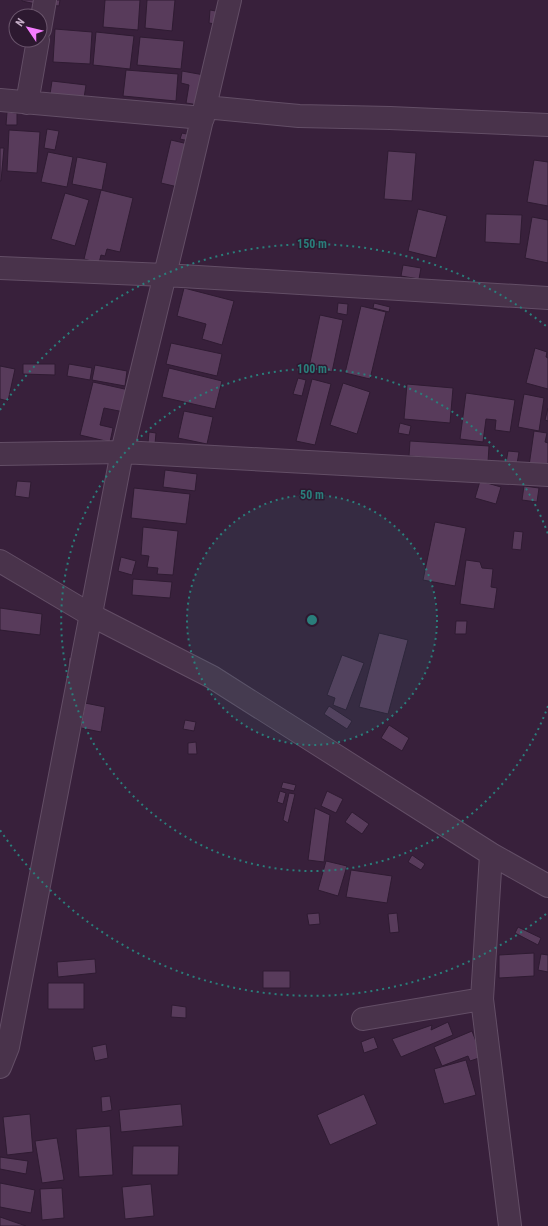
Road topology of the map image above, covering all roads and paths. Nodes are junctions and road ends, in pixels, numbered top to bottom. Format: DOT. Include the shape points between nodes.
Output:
graph roads {
  1 [pos="230,0"];
  2 [pos="37,48"];
  3 [pos="0,100"];
  4 [pos="27,103"];
  5 [pos="204,113"];
  6 [pos="548,125"];
  7 [pos="0,268"];
  8 [pos="165,275"];
  9 [pos="548,298"];
  10 [pos="122,452"];
  11 [pos="0,454"];
  12 [pos="548,475"];
  13 [pos="0,561"];
  14 [pos="91,616"];
  15 [pos="491,854"];
  16 [pos="548,886"];
  17 [pos="482,999"];
  18 [pos="363,1020"];
  19 [pos="0,1067"];
  20 [pos="510,1226"];
  1 -- 5 [label="street"];
  2 -- 4 [label="street"];
  3 -- 4 [label="street"];
  4 -- 5 [label="street"];
  5 -- 6 [label="street"];
  5 -- 8 [label="street"];
  7 -- 8 [label="street"];
  8 -- 9 [label="street"];
  8 -- 10 [label="street"];
  10 -- 11 [label="street"];
  10 -- 12 [label="street"];
  10 -- 14 [label="street"];
  13 -- 14 [label="street"];
  14 -- 15 [label="street" via="212,677"];
  14 -- 19 [label="street" via="8,1047"];
  15 -- 16 [label="street"];
  15 -- 17 [label="street"];
  17 -- 18 [label="street"];
  17 -- 20 [label="street"];
}
